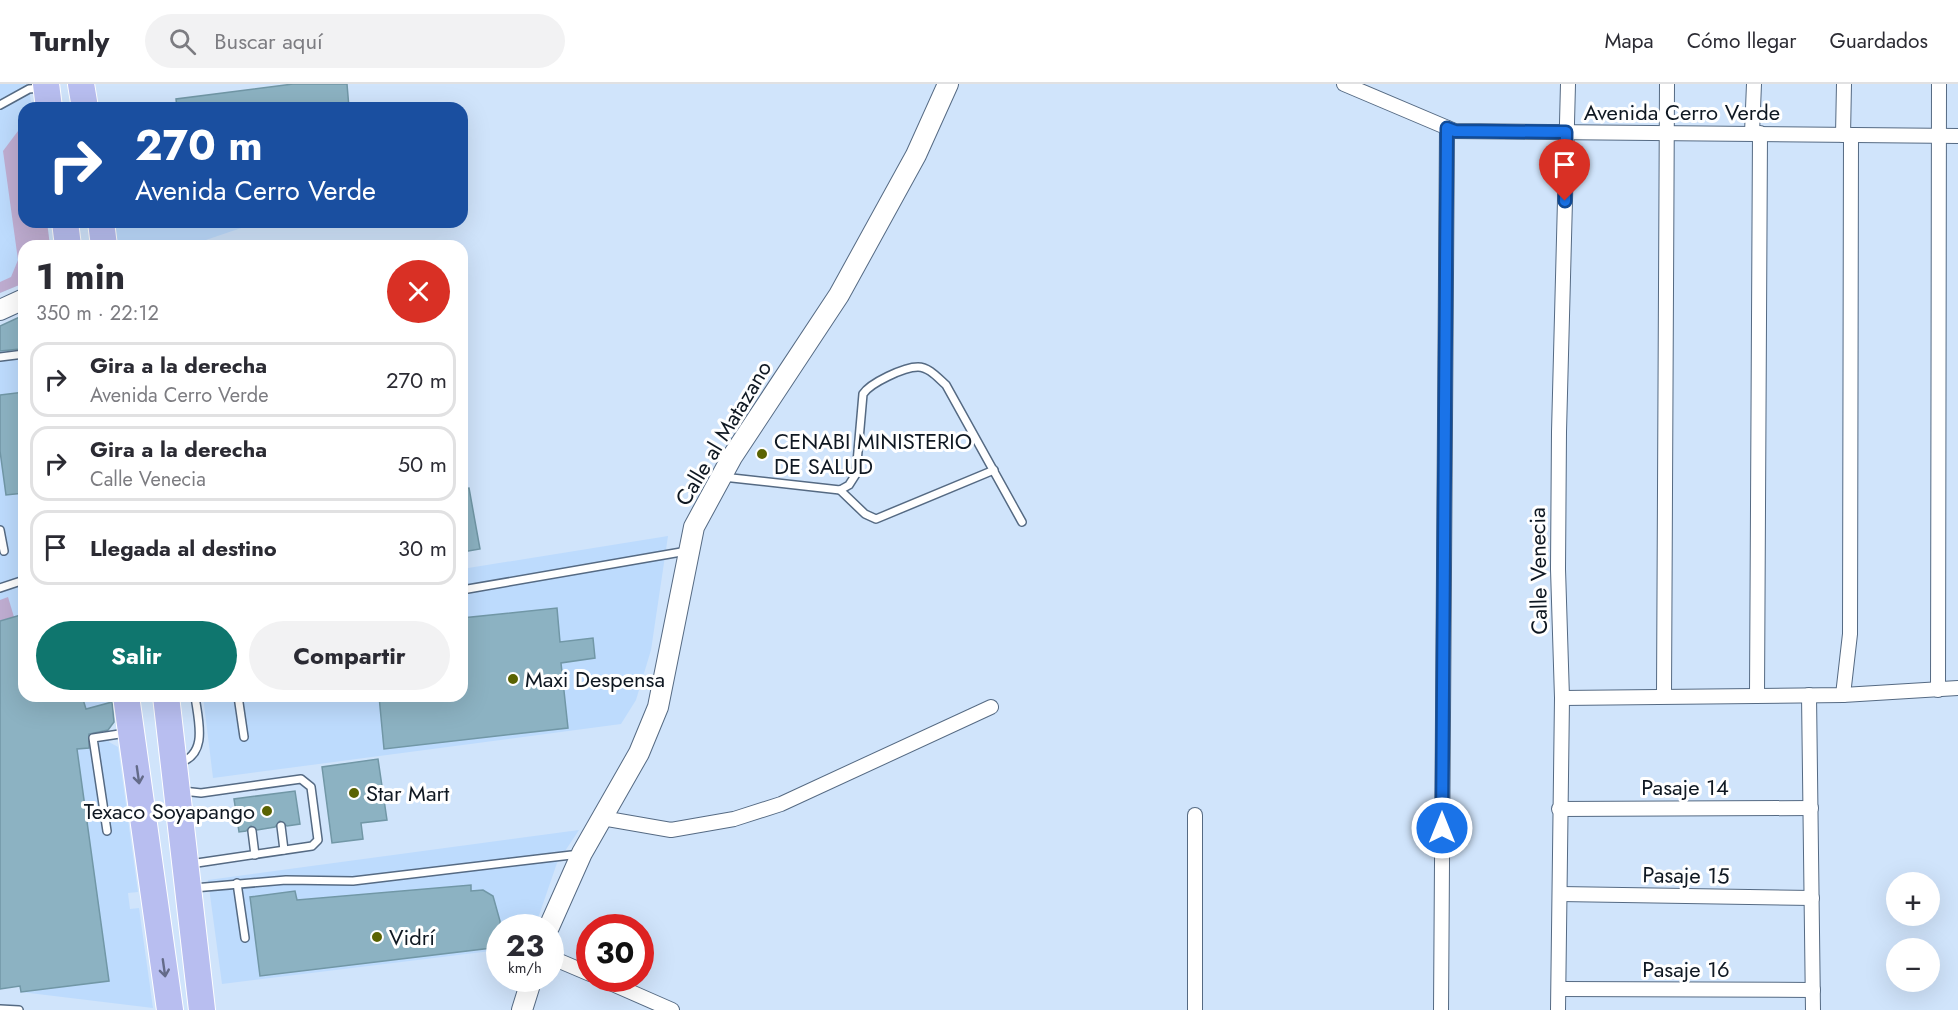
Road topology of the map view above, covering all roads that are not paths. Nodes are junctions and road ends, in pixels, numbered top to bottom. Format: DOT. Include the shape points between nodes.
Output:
graph roads {
  1 [pos="81,84"];
  2 [pos="948,84"];
  3 [pos="1344,84"];
  4 [pos="1568,84"];
  5 [pos="1667,84"];
  6 [pos="1754,84"];
  7 [pos="1844,84"];
  8 [pos="1940,84"];
  9 [pos="47,93"];
  10 [pos="84,102"];
  11 [pos="0,105"];
  12 [pos="1447,128"];
  13 [pos="1566,132"];
  14 [pos="1666,133"];
  15 [pos="1756,133"];
  16 [pos="1847,135"];
  17 [pos="1939,135"];
  18 [pos="1958,136"];
  19 [pos="18,302"];
  20 [pos="0,310"];
  21 [pos="18,355"];
  22 [pos="0,357"];
  23 [pos="994,470"];
  24 [pos="720,476"];
  25 [pos="840,490"];
  26 [pos="1022,522"];
  27 [pos="0,530"];
  28 [pos="690,550"];
  29 [pos="4,551"];
  30 [pos="18,582"];
  31 [pos="0,588"];
  32 [pos="468,589"];
  33 [pos="1958,688"];
  34 [pos="1938,690"];
  35 [pos="1664,695"];
  36 [pos="1757,695"];
  37 [pos="1809,695"];
  38 [pos="1843,695"];
  39 [pos="1562,698"];
  40 [pos="127,702"];
  41 [pos="167,702"];
  42 [pos="195,702"];
  43 [pos="239,702"];
  44 [pos="991,707"];
  45 [pos="132,732"];
  46 [pos="244,737"];
  47 [pos="175,775"];
  48 [pos="275,783"];
  49 [pos="245,787"];
  50 [pos="276,793"];
  51 [pos="247,797"];
  52 [pos="1811,808"];
  53 [pos="1559,809"];
  54 [pos="1195,815"];
  55 [pos="602,818"];
  56 [pos="281,826"];
  57 [pos="107,831"];
  58 [pos="252,831"];
  59 [pos="284,850"];
  60 [pos="582,853"];
  61 [pos="255,855"];
  62 [pos="237,883"];
  63 [pos="187,888"];
  64 [pos="1560,894"];
  65 [pos="1812,898"];
  66 [pos="555,914"];
  67 [pos="245,938"];
  68 [pos="195,956"];
  69 [pos="1559,989"];
  70 [pos="1813,990"];
  71 [pos="528,992"];
  72 [pos="631,992"];
  73 [pos="0,1009"];
  74 [pos="19,1010"];
  75 [pos="170,1010"];
  76 [pos="202,1010"];
  77 [pos="209,1010"];
  78 [pos="522,1010"];
  79 [pos="672,1010"];
  80 [pos="1195,1010"];
  81 [pos="1441,1010"];
  82 [pos="1558,1010"];
  83 [pos="1813,1010"];
  1 -- 10 [label="highway"];
  2 -- 24 [label="street, Calle al Matazano" via="916,155 839,295"];
  3 -- 12 [label="street, Avenida Cerro Verde"];
  4 -- 13 [label="street, Calle Venecia"];
  5 -- 14 [label="street"];
  6 -- 15 [label="street"];
  7 -- 16 [label="street"];
  8 -- 17 [label="street"];
  9 -- 11 [label="lane" via="29,89"];
  12 -- 13 [label="street, Avenida Cerro Verde"];
  12 -- 81 [label="street"];
  13 -- 14 [label="street, Avenida Cerro Verde"];
  13 -- 39 [label="street, Calle Venecia" via="1559,478"];
  14 -- 15 [label="street, Avenida Cerro Verde"];
  14 -- 35 [label="street"];
  15 -- 16 [label="street, Avenida Cerro Verde"];
  15 -- 36 [label="street"];
  16 -- 17 [label="street, Avenida Cerro Verde"];
  16 -- 38 [label="street" via="1850,634"];
  17 -- 18 [label="street, Avenida Cerro Verde"];
  17 -- 34 [label="street"];
  19 -- 20 [label="street"];
  21 -- 22 [label="lane"];
  23 -- 25 [label="lane" via="876,519 865,514"];
  23 -- 25 [label="lane" via="946,384 931,371 918,367 877,381 863,394 856,474"];
  23 -- 26 [label="lane"];
  24 -- 25 [label="lane"];
  24 -- 28 [label="street, Calle al Matazano" via="694,526"];
  27 -- 29 [label="lane"];
  28 -- 32 [label="lane"];
  28 -- 55 [label="street, Calle al Matazano" via="658,707 639,753"];
  30 -- 31 [label="lane"];
  33 -- 34 [label="street"];
  34 -- 38 [label="street"];
  35 -- 36 [label="street"];
  35 -- 39 [label="street"];
  36 -- 37 [label="street"];
  37 -- 38 [label="street"];
  37 -- 52 [label="street"];
  39 -- 53 [label="street, Calle Venecia"];
  40 -- 45 [label="highway"];
  41 -- 47 [label="highway"];
  42 -- 47 [label="lane" via="199,745"];
  43 -- 46 [label="lane"];
  44 -- 55 [label="street" via="781,804 734,819 672,830"];
  45 -- 57 [label="lane" via="93,738"];
  45 -- 75 [label="highway, one-way"];
  47 -- 49 [label="lane" via="184,792 192,794"];
  47 -- 63 [label="highway"];
  48 -- 49 [label="lane"];
  48 -- 50 [label="lane"];
  48 -- 59 [label="lane" via="301,779 311,787 318,840 312,846"];
  49 -- 51 [label="lane"];
  52 -- 53 [label="street, Pasaje 14"];
  52 -- 65 [label="street"];
  53 -- 64 [label="street, Calle Venecia"];
  54 -- 80 [label="street"];
  55 -- 60 [label="street, Calle al Matazano"];
  56 -- 59 [label="lane"];
  58 -- 61 [label="lane"];
  59 -- 61 [label="lane"];
  60 -- 62 [label="lane" via="353,880"];
  60 -- 66 [label="street, Calle al Matazano"];
  61 -- 63 [label="lane" via="197,863"];
  62 -- 63 [label="lane"];
  62 -- 67 [label="lane"];
  63 -- 68 [label="highway"];
  64 -- 65 [label="street, Pasaje 15"];
  64 -- 69 [label="street, Calle Venecia"];
  65 -- 70 [label="street"];
  68 -- 76 [label="highway"];
  68 -- 77 [label="highway"];
  69 -- 70 [label="street, Pasaje 16"];
  69 -- 82 [label="street, Calle Venecia"];
  70 -- 83 [label="street"];
  71 -- 78 [label="street"];
  72 -- 79 [label="street"];
  73 -- 74 [label="lane"];
}
